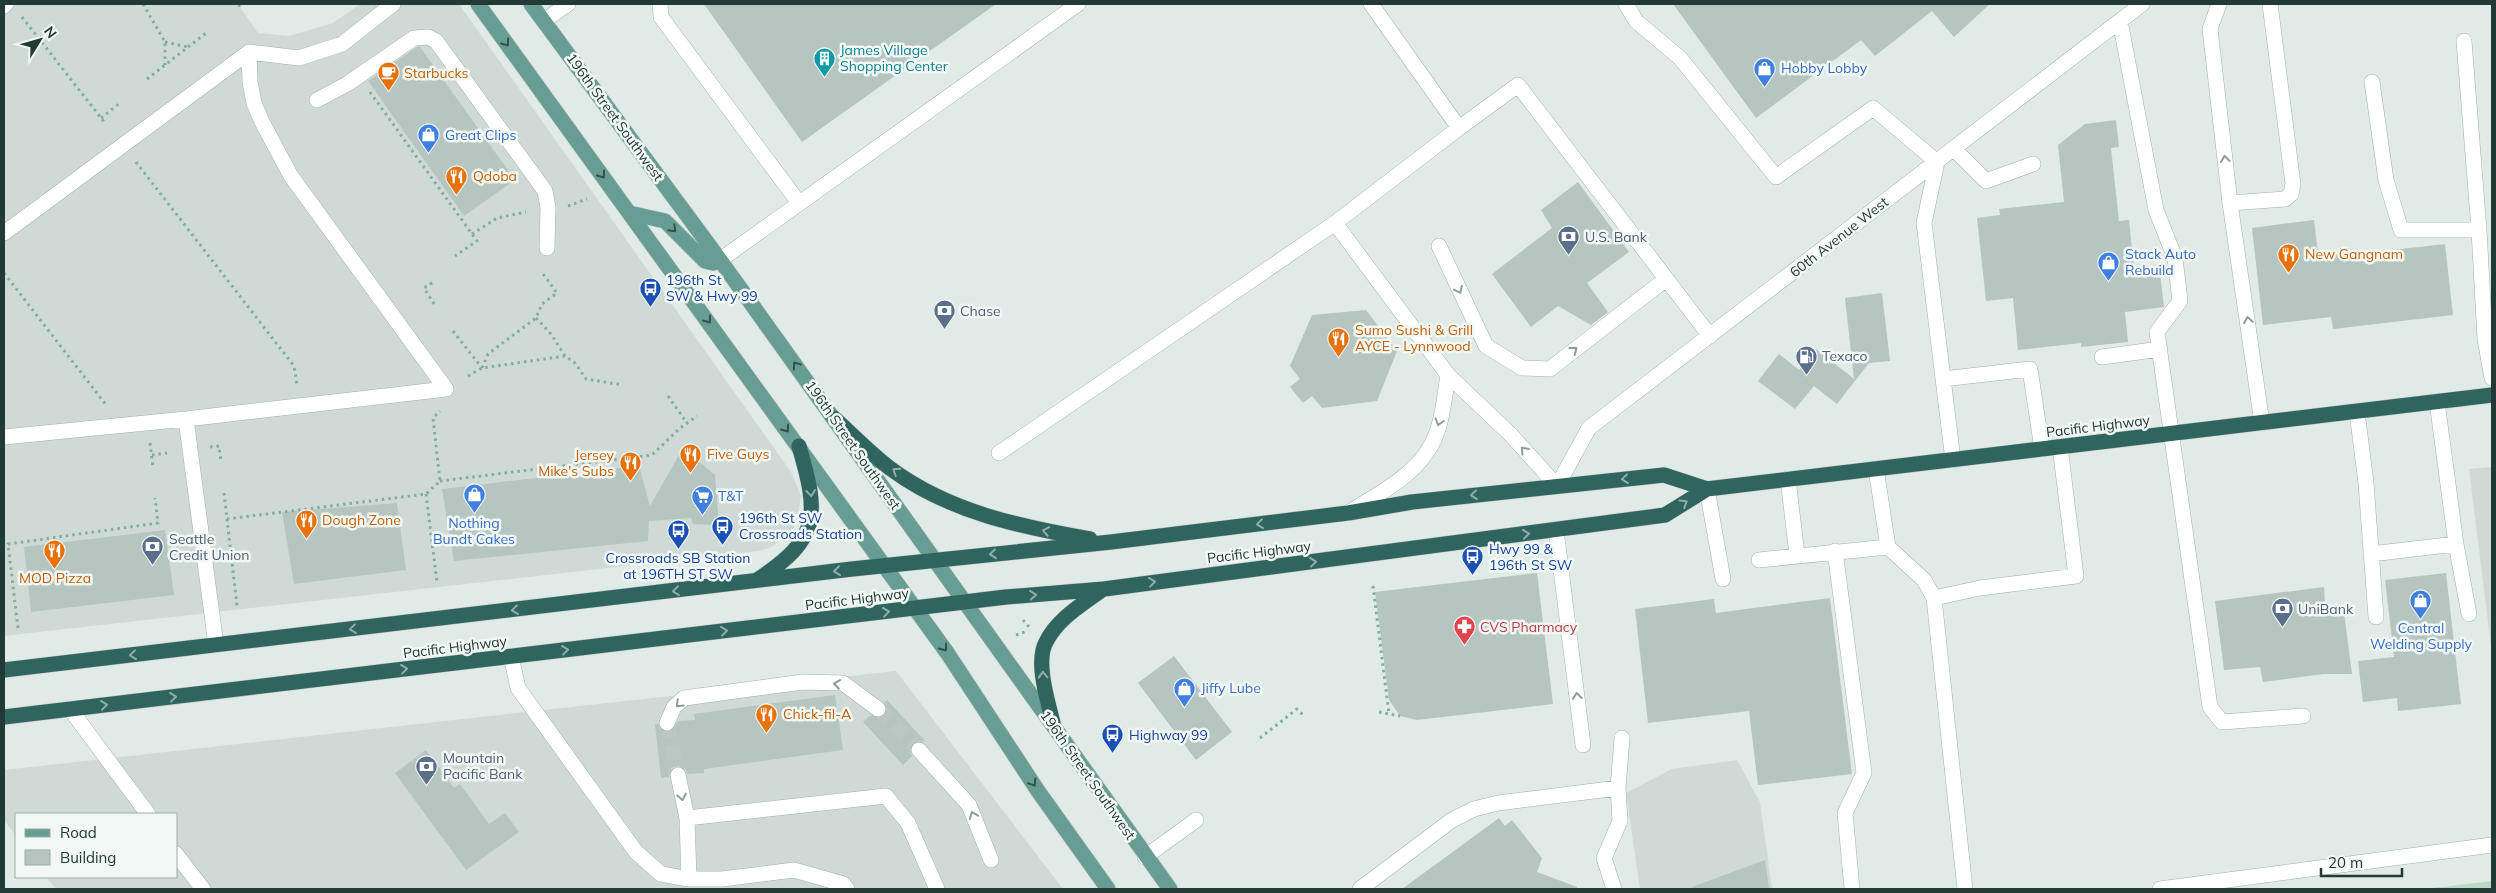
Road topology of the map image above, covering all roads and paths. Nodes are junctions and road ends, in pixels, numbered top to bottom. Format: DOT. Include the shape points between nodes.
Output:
graph roads {
  1 [pos="143,4"];
  2 [pos="243,4"];
  3 [pos="393,4"];
  4 [pos="478,4"];
  5 [pos="531,4"];
  6 [pos="568,4"];
  7 [pos="660,4"];
  8 [pos="1078,4"];
  9 [pos="1372,4"];
  10 [pos="1626,4"];
  11 [pos="2142,4"];
  12 [pos="2219,4"];
  13 [pos="2270,4"];
  14 [pos="238,6"];
  15 [pos="9,7"];
  16 [pos="544,21"];
  17 [pos="2120,21"];
  18 [pos="206,33"];
  19 [pos="2464,41"];
  20 [pos="165,42"];
  21 [pos="188,47"];
  22 [pos="249,52"];
  23 [pos="165,65"];
  24 [pos="147,78"];
  25 [pos="2372,82"];
  26 [pos="369,91"];
  27 [pos="317,100"];
  28 [pos="120,103"];
  29 [pos="101,118"];
  30 [pos="105,123"];
  31 [pos="1459,128"];
  32 [pos="1954,149"];
  33 [pos="136,162"];
  34 [pos="1937,162"];
  35 [pos="2033,164"];
  36 [pos="799,203"];
  37 [pos="2230,203"];
  38 [pos="532,211"];
  39 [pos="629,212"];
  40 [pos="1335,223"];
  41 [pos="2479,230"];
  42 [pos="4,233"];
  43 [pos="472,234"];
  44 [pos="1439,246"];
  45 [pos="547,248"];
  46 [pos="456,256"];
  47 [pos="720,260"];
  48 [pos="541,271"];
  49 [pos="4,273"];
  50 [pos="1666,279"];
  51 [pos="435,281"];
  52 [pos="434,304"];
  53 [pos="536,318"];
  54 [pos="453,331"];
  55 [pos="1710,336"];
  56 [pos="2160,349"];
  57 [pos="565,356"];
  58 [pos="2102,357"];
  59 [pos="482,368"];
  60 [pos="1448,375"];
  61 [pos="468,376"];
  62 [pos="2492,378"];
  63 [pos="1942,379"];
  64 [pos="623,385"];
  65 [pos="297,386"];
  66 [pos="2492,395"];
  67 [pos="668,396"];
  68 [pos="2438,402"];
  69 [pos="109,409"];
  70 [pos="440,411"];
  71 [pos="2357,412"];
  72 [pos="697,416"];
  73 [pos="186,418"];
  74 [pos="834,418"];
  75 [pos="2262,423"];
  76 [pos="687,424"];
  77 [pos="2173,433"];
  78 [pos="4,437"];
  79 [pos="150,442"];
  80 [pos="799,446"];
  81 [pos="2060,447"];
  82 [pos="206,448"];
  83 [pos="2042,449"];
  84 [pos="167,453"];
  85 [pos="999,453"];
  86 [pos="152,456"];
  87 [pos="1953,460"];
  88 [pos="220,462"];
  89 [pos="153,468"];
  90 [pos="1876,469"];
  91 [pos="1788,479"];
  92 [pos="440,481"];
  93 [pos="1557,486"];
  94 [pos="1707,489"];
  95 [pos="224,493"];
  96 [pos="426,494"];
  97 [pos="155,498"];
  98 [pos="1348,513"];
  99 [pos="227,519"];
  100 [pos="1556,530"];
  101 [pos="1111,542"];
  102 [pos="2456,544"];
  103 [pos="1888,547"];
  104 [pos="1835,551"];
  105 [pos="2371,554"];
  106 [pos="1797,555"];
  107 [pos="1759,560"];
  108 [pos="937,562"];
  109 [pos="886,567"];
  110 [pos="1723,579"];
  111 [pos="437,582"];
  112 [pos="752,582"];
  113 [pos="1373,586"];
  114 [pos="1104,589"];
  115 [pos="1934,598"];
  116 [pos="967,603"];
  117 [pos="237,606"];
  118 [pos="916,608"];
  119 [pos="2469,614"];
  120 [pos="2376,617"];
  121 [pos="1023,620"];
  122 [pos="18,628"];
  123 [pos="1016,635"];
  124 [pos="216,646"];
  125 [pos="510,656"];
  126 [pos="4,670"];
  127 [pos="70,709"];
  128 [pos="878,709"];
  129 [pos="1379,712"];
  130 [pos="1388,714"];
  131 [pos="1303,715"];
  132 [pos="1400,716"];
  133 [pos="2303,716"];
  134 [pos="4,717"];
  135 [pos="1053,722"];
  136 [pos="667,723"];
  137 [pos="1260,738"];
  138 [pos="1622,738"];
  139 [pos="1582,745"];
  140 [pos="918,750"];
  141 [pos="678,776"];
  142 [pos="1618,788"];
  143 [pos="147,813"];
  144 [pos="687,818"];
  145 [pos="1196,820"];
  146 [pos="2492,845"];
  147 [pos="178,857"];
  148 [pos="1146,857"];
  149 [pos="991,860"];
  150 [pos="689,879"];
  151 [pos="202,889"];
  152 [pos="847,889"];
  153 [pos="937,889"];
  154 [pos="1108,889"];
  155 [pos="1170,889"];
  156 [pos="1360,889"];
  157 [pos="1614,889"];
  158 [pos="1852,889"];
  159 [pos="1965,889"];
  160 [pos="2160,889"];
  1 -- 20 [label="path"];
  2 -- 14 [label="path"];
  3 -- 22 [label="street" via="342,44 299,58"];
  4 -- 39 [label="main road, one-way"];
  5 -- 16 [label="main road, 196th Street Southwest"];
  6 -- 16 [label="street"];
  7 -- 36 [label="street" via="661,17"];
  8 -- 36 [label="street"];
  9 -- 31 [label="street"];
  10 -- 34 [label="street" via="1636,21 1680,58 1776,177 1873,108"];
  11 -- 17 [label="street, 60th Avenue West"];
  37 -- 12 [label="street, one-way" via="2210,29"];
  13 -- 37 [label="street" via="2293,184 2291,194 2285,199"];
  15 -- 29 [label="path"];
  16 -- 47 [label="main road, 196th Street Southwest"];
  17 -- 32 [label="street, 60th Avenue West"];
  17 -- 56 [label="street" via="2156,210 2175,258 2180,301 2157,332"];
  18 -- 21 [label="path"];
  19 -- 41 [label="street"];
  20 -- 21 [label="path"];
  20 -- 23 [label="path"];
  21 -- 23 [label="path"];
  22 -- 42 [label="street"];
  22 -- 73 [label="street" via="254,103 291,176 446,389"];
  23 -- 24 [label="path"];
  25 -- 41 [label="street" via="2386,180 2401,230"];
  26 -- 43 [label="path"];
  27 -- 45 [label="street" via="347,84 414,38 436,40 545,191"];
  28 -- 29 [label="path"];
  29 -- 30 [label="path"];
  31 -- 40 [label="street"];
  31 -- 50 [label="street" via="1518,85"];
  32 -- 34 [label="street, 60th Avenue West"];
  32 -- 35 [label="street" via="1986,181"];
  33 -- 65 [label="path" via="294,366"];
  34 -- 55 [label="street, 60th Avenue West"];
  34 -- 63 [label="street" via="1924,223"];
  36 -- 47 [label="street"];
  75 -- 37 [label="street, one-way"];
  38 -- 43 [label="path" via="497,218"];
  39 -- 47 [label="main road, one-way" via="665,221 705,261 713,263"];
  39 -- 80 [label="main road, one-way"];
  40 -- 60 [label="street"];
  40 -- 85 [label="street"];
  41 -- 62 [label="street" via="2485,339"];
  43 -- 46 [label="path" via="476,241"];
  44 -- 50 [label="street, one-way" via="1486,346 1522,368 1550,369"];
  74 -- 47 [label="main road, 196th Street Southwest, one-way"];
  48 -- 53 [label="path" via="557,293 542,304"];
  49 -- 69 [label="path"];
  50 -- 55 [label="street"];
  51 -- 52 [label="path" via="424,288"];
  53 -- 57 [label="path"];
  53 -- 59 [label="path" via="488,354"];
  54 -- 59 [label="path"];
  55 -- 93 [label="street, 60th Avenue West" via="1589,428"];
  56 -- 58 [label="street"];
  56 -- 77 [label="street"];
  57 -- 59 [label="path"];
  57 -- 64 [label="path" via="575,363 586,379"];
  59 -- 61 [label="path"];
  93 -- 60 [label="street, one-way" via="1511,435"];
  60 -- 98 [label="street, one-way" via="1441,417 1428,452 1405,477"];
  63 -- 83 [label="street" via="2030,369"];
  63 -- 87 [label="street"];
  66 -- 68 [label="highway, Pacific Highway"];
  67 -- 76 [label="path"];
  68 -- 71 [label="highway, Pacific Highway"];
  68 -- 102 [label="street"];
  70 -- 92 [label="path" via="434,418"];
  71 -- 75 [label="highway, Pacific Highway"];
  71 -- 105 [label="street"];
  72 -- 76 [label="path"];
  73 -- 78 [label="street"];
  73 -- 124 [label="street"];
  101 -- 74 [label="highway, one-way" via="1016,525 961,507 892,469"];
  74 -- 108 [label="main road, 196th Street Southwest"];
  75 -- 77 [label="highway, Pacific Highway"];
  76 -- 92 [label="path" via="652,455"];
  77 -- 81 [label="highway, Pacific Highway"];
  77 -- 133 [label="street" via="2210,707 2222,722"];
  79 -- 86 [label="path"];
  80 -- 109 [label="main road"];
  80 -- 112 [label="highway, one-way" via="812,500 810,521 796,550"];
  81 -- 83 [label="highway, Pacific Highway"];
  81 -- 115 [label="street" via="2076,576 1980,588"];
  82 -- 88 [label="path" via="219,446"];
  83 -- 87 [label="highway, Pacific Highway"];
  84 -- 86 [label="path"];
  86 -- 89 [label="path"];
  87 -- 90 [label="highway, Pacific Highway"];
  90 -- 91 [label="highway, Pacific Highway"];
  90 -- 103 [label="street"];
  91 -- 94 [label="highway, Pacific Highway"];
  91 -- 106 [label="street"];
  92 -- 96 [label="path"];
  94 -- 93 [label="highway, Pacific Highway, one-way" via="1664,475"];
  93 -- 98 [label="highway, Pacific Highway, one-way" via="1412,502"];
  100 -- 94 [label="highway, Pacific Highway, one-way" via="1665,515"];
  94 -- 110 [label="street"];
  95 -- 99 [label="path"];
  96 -- 99 [label="path"];
  96 -- 111 [label="path"];
  97 -- 122 [label="path" via="158,523 8,544"];
  98 -- 101 [label="highway, Pacific Highway, one-way"];
  99 -- 117 [label="path"];
  114 -- 100 [label="highway, Pacific Highway, one-way"];
  139 -- 100 [label="street, one-way"];
  101 -- 108 [label="highway, Pacific Highway, one-way"];
  102 -- 105 [label="street"];
  102 -- 119 [label="street"];
  103 -- 104 [label="street"];
  103 -- 115 [label="street" via="1924,580"];
  104 -- 106 [label="street"];
  104 -- 158 [label="street" via="1864,774 1845,813"];
  105 -- 120 [label="street"];
  106 -- 107 [label="street"];
  108 -- 109 [label="highway, Pacific Highway"];
  108 -- 116 [label="main road, 196th Street Southwest"];
  109 -- 112 [label="highway, Pacific Highway, one-way"];
  109 -- 118 [label="main road"];
  112 -- 124 [label="highway, Pacific Highway, one-way"];
  113 -- 130 [label="path"];
  116 -- 114 [label="highway, Pacific Highway, one-way"];
  135 -- 114 [label="highway, one-way" via="1044,686 1045,642 1067,616"];
  115 -- 159 [label="street"];
  116 -- 118 [label="highway, Pacific Highway"];
  116 -- 135 [label="main road, 196th Street Southwest"];
  125 -- 118 [label="highway, Pacific Highway, one-way"];
  118 -- 154 [label="main road, one-way" via="1038,791"];
  121 -- 123 [label="path" via="1031,630"];
  124 -- 126 [label="highway, Pacific Highway, one-way"];
  127 -- 125 [label="highway, Pacific Highway, one-way"];
  125 -- 150 [label="street" via="518,688 636,852 661,874"];
  127 -- 134 [label="highway, Pacific Highway"];
  127 -- 143 [label="street"];
  128 -- 136 [label="street, one-way" via="842,683 803,682 684,698 674,706"];
  129 -- 130 [label="path"];
  130 -- 132 [label="path"];
  131 -- 137 [label="path" via="1297,709"];
  135 -- 148 [label="main road, 196th Street Southwest"];
  138 -- 142 [label="street"];
  149 -- 140 [label="street, one-way" via="969,805"];
  141 -- 144 [label="street, one-way"];
  142 -- 156 [label="street" via="1474,809 1452,820"];
  142 -- 157 [label="street" via="1620,821 1604,858"];
  144 -- 150 [label="street"];
  144 -- 153 [label="street" via="886,796 908,823"];
  145 -- 148 [label="street"];
  146 -- 160 [label="street"];
  147 -- 151 [label="street"];
  148 -- 155 [label="main road, 196th Street Southwest"];
  150 -- 152 [label="street" via="722,879 794,870 843,884"];
}
